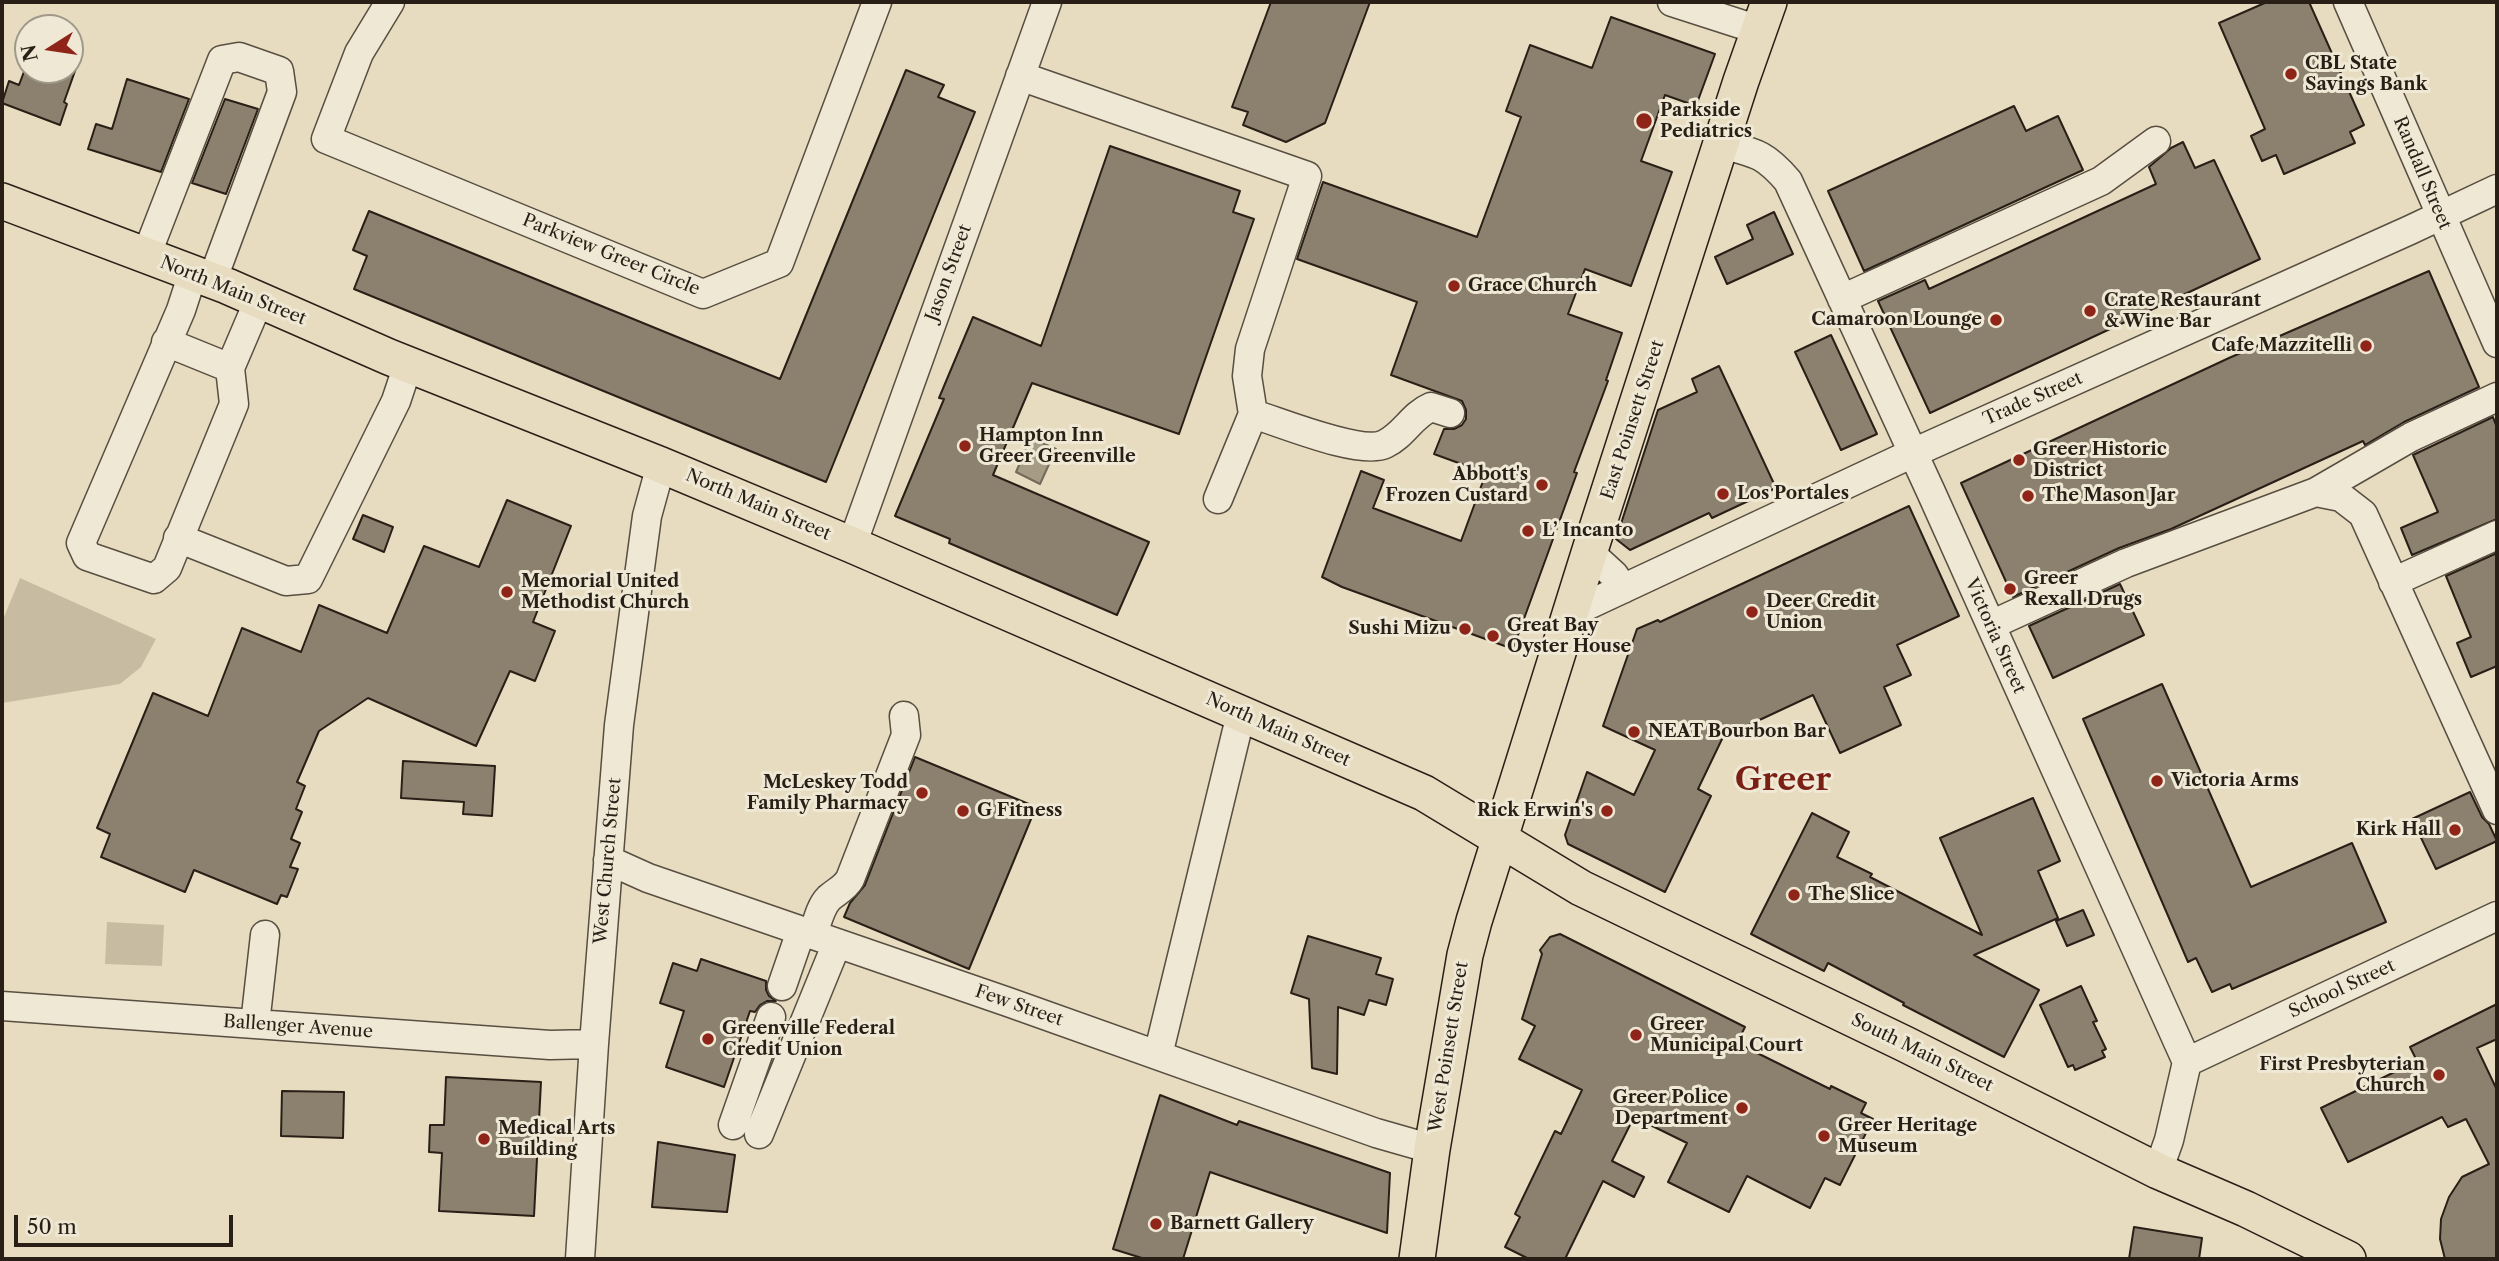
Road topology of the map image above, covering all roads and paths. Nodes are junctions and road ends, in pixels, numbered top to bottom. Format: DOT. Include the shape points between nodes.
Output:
graph roads {
  1 [pos="390,2"];
  2 [pos="877,2"];
  3 [pos="1047,2"];
  4 [pos="1672,2"];
  5 [pos="2348,2"];
  6 [pos="1764,16"];
  7 [pos="1020,76"];
  8 [pos="2156,141"];
  9 [pos="1721,144"];
  10 [pos="2497,189"];
  11 [pos="2,201"];
  12 [pos="2441,216"];
  13 [pos="146,256"];
  14 [pos="202,277"];
  15 [pos="1842,299"];
  16 [pos="259,300"];
  17 [pos="166,341"];
  18 [pos="2497,343"];
  19 [pos="408,365"];
  20 [pos="230,368"];
  21 [pos="2497,397"];
  22 [pos="1450,413"];
  23 [pos="1253,414"];
  24 [pos="1913,453"];
  25 [pos="661,465"];
  26 [pos="2316,492"];
  27 [pos="1218,499"];
  28 [pos="2497,535"];
  29 [pos="178,538"];
  30 [pos="852,545"];
  31 [pos="1590,553"];
  32 [pos="2393,582"];
  33 [pos="1623,589"];
  34 [pos="1571,613"];
  35 [pos="1991,625"];
  36 [pos="1241,714"];
  37 [pos="904,716"];
  38 [pos="2497,810"];
  39 [pos="1500,839"];
  40 [pos="608,860"];
  41 [pos="2497,916"];
  42 [pos="265,934"];
  43 [pos="817,936"];
  44 [pos="782,986"];
  45 [pos="2,1006"];
  46 [pos="771,1017"];
  47 [pos="255,1024"];
  48 [pos="594,1044"];
  49 [pos="1158,1055"];
  50 [pos="2187,1062"];
  51 [pos="733,1125"];
  52 [pos="759,1134"];
  53 [pos="1432,1149"];
  54 [pos="2158,1171"];
  55 [pos="580,1259"];
  56 [pos="1418,1259"];
  57 [pos="2348,1259"];
  1 -- 2 [label="street, Parkview Greer Circle" via="359,52 326,139 703,294 779,263"];
  3 -- 7 [label="street, Jason Street"];
  4 -- 6 [label="street"];
  5 -- 12 [label="street, Randall Street"];
  6 -- 9 [label="main road, East Poinsett Street"];
  7 -- 23 [label="street" via="1307,176 1250,349 1247,376"];
  7 -- 30 [label="street, Jason Street"];
  8 -- 15 [label="street" via="2101,181"];
  9 -- 15 [label="street, Victoria Street" via="1761,155 1788,181"];
  9 -- 31 [label="main road, East Poinsett Street"];
  10 -- 12 [label="street, Trade Street"];
  11 -- 13 [label="main road, North Main Street"];
  12 -- 18 [label="street, Randall Street"];
  12 -- 24 [label="street, Trade Street"];
  13 -- 14 [label="main road, North Main Street"];
  13 -- 14 [label="street" via="222,60 239,57 279,71 282,92"];
  14 -- 16 [label="main road, North Main Street"];
  14 -- 17 [label="street"];
  15 -- 24 [label="street, Victoria Street"];
  16 -- 19 [label="main road, North Main Street"];
  16 -- 20 [label="street"];
  17 -- 20 [label="street"];
  17 -- 29 [label="street" via="81,543 87,555 154,579 167,568"];
  19 -- 25 [label="main road, North Main Street"];
  19 -- 29 [label="street" via="396,401 308,579 286,581"];
  20 -- 29 [label="street" via="234,404"];
  21 -- 26 [label="street" via="2411,437"];
  22 -- 23 [label="street" via="1431,407 1419,412 1397,436 1371,448"];
  23 -- 27 [label="street"];
  24 -- 33 [label="street, Trade Street"];
  24 -- 35 [label="street, Victoria Street"];
  25 -- 30 [label="main road, North Main Street"];
  25 -- 40 [label="street, West Church Street" via="642,547 619,724"];
  26 -- 32 [label="street" via="2341,497 2363,514"];
  26 -- 35 [label="street" via="2126,563"];
  28 -- 32 [label="street"];
  30 -- 36 [label="main road, North Main Street"];
  31 -- 33 [label="street"];
  31 -- 34 [label="main road, East Poinsett Street"];
  32 -- 38 [label="street"];
  33 -- 34 [label="street, Trade Street"];
  34 -- 39 [label="main road, East Poinsett Street"];
  35 -- 50 [label="street, Victoria Street"];
  36 -- 39 [label="main road, North Main Street" via="1424,793"];
  36 -- 49 [label="street"];
  37 -- 43 [label="street" via="906,735 850,879 828,899"];
  39 -- 53 [label="main road, West Poinsett Street" via="1465,955"];
  39 -- 54 [label="main road, South Main Street" via="1581,888"];
  40 -- 43 [label="street, Few Street"];
  40 -- 48 [label="street, West Church Street"];
  41 -- 50 [label="street, School Street"];
  42 -- 47 [label="street"];
  43 -- 44 [label="street"];
  43 -- 49 [label="street, Few Street"];
  43 -- 52 [label="street"];
  45 -- 47 [label="street, Ballenger Avenue"];
  46 -- 51 [label="street"];
  47 -- 48 [label="street, Ballenger Avenue" via="550,1045"];
  48 -- 55 [label="street, West Church Street"];
  49 -- 53 [label="street, Few Street"];
  50 -- 54 [label="street"];
  53 -- 56 [label="main road, West Poinsett Street"];
  54 -- 57 [label="main road, South Main Street"];
}
